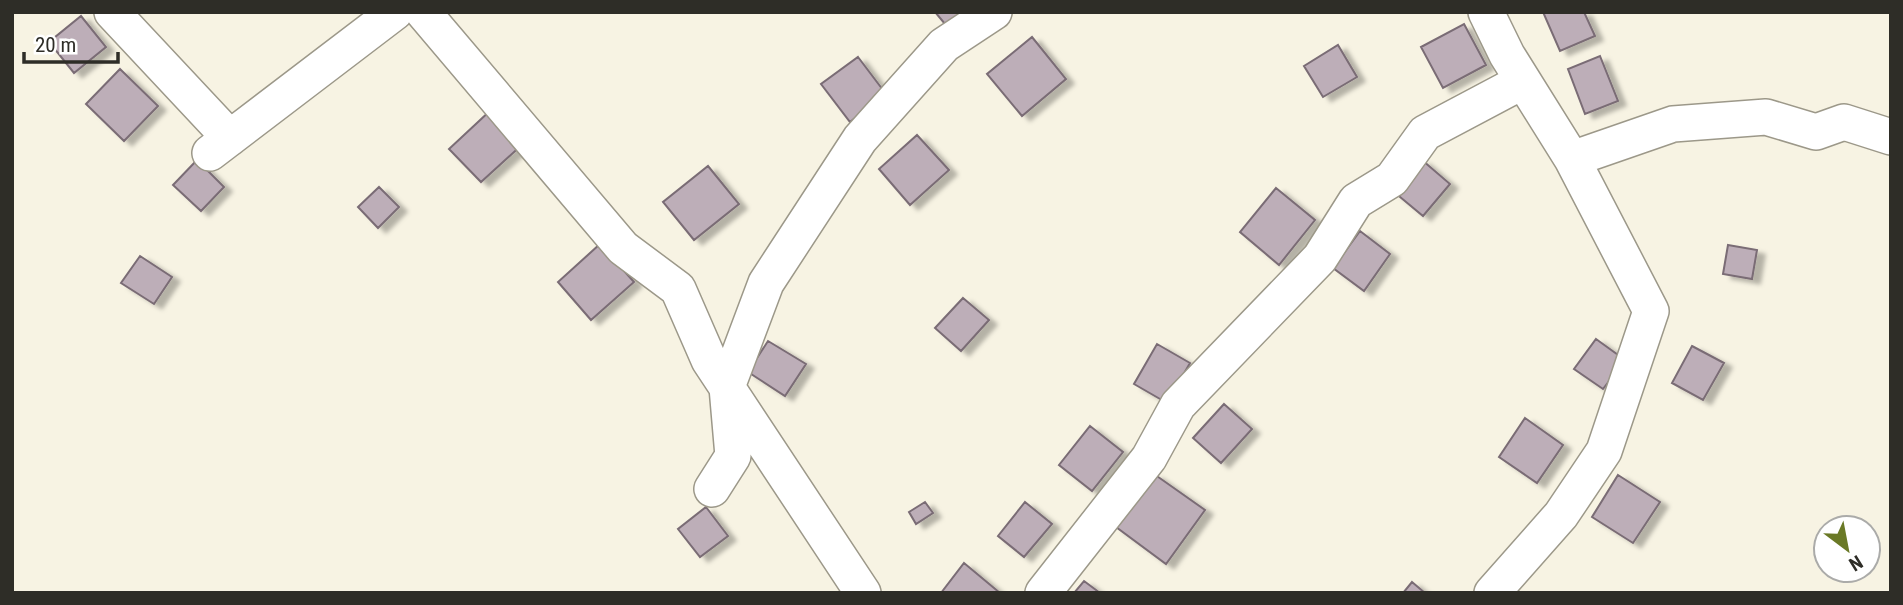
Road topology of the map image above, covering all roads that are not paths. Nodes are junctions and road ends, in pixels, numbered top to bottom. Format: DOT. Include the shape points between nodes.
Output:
graph roads {
  1 [pos="112,12"];
  2 [pos="395,12"];
  3 [pos="423,12"];
  4 [pos="995,12"];
  5 [pos="1486,12"];
  6 [pos="1523,81"];
  7 [pos="1891,137"];
  8 [pos="1572,159"];
  9 [pos="727,387"];
  10 [pos="712,489"];
  11 [pos="863,593"];
  12 [pos="1043,593"];
  13 [pos="1493,593"];
  1 -- 2 [label="street" via="220,145"];
  3 -- 9 [label="street" via="623,248 678,289 709,360"];
  4 -- 9 [label="street" via="944,45 860,139 766,282"];
  5 -- 6 [label="street"];
  6 -- 8 [label="street"];
  6 -- 12 [label="street" via="1425,134 1392,179 1356,201 1321,258 1178,405 1149,458"];
  7 -- 8 [label="street" via="1844,122 1816,132 1766,117 1673,124"];
  8 -- 13 [label="street" via="1651,311 1604,451 1561,515"];
  9 -- 10 [label="street" via="733,456"];
  9 -- 11 [label="street"];
}
